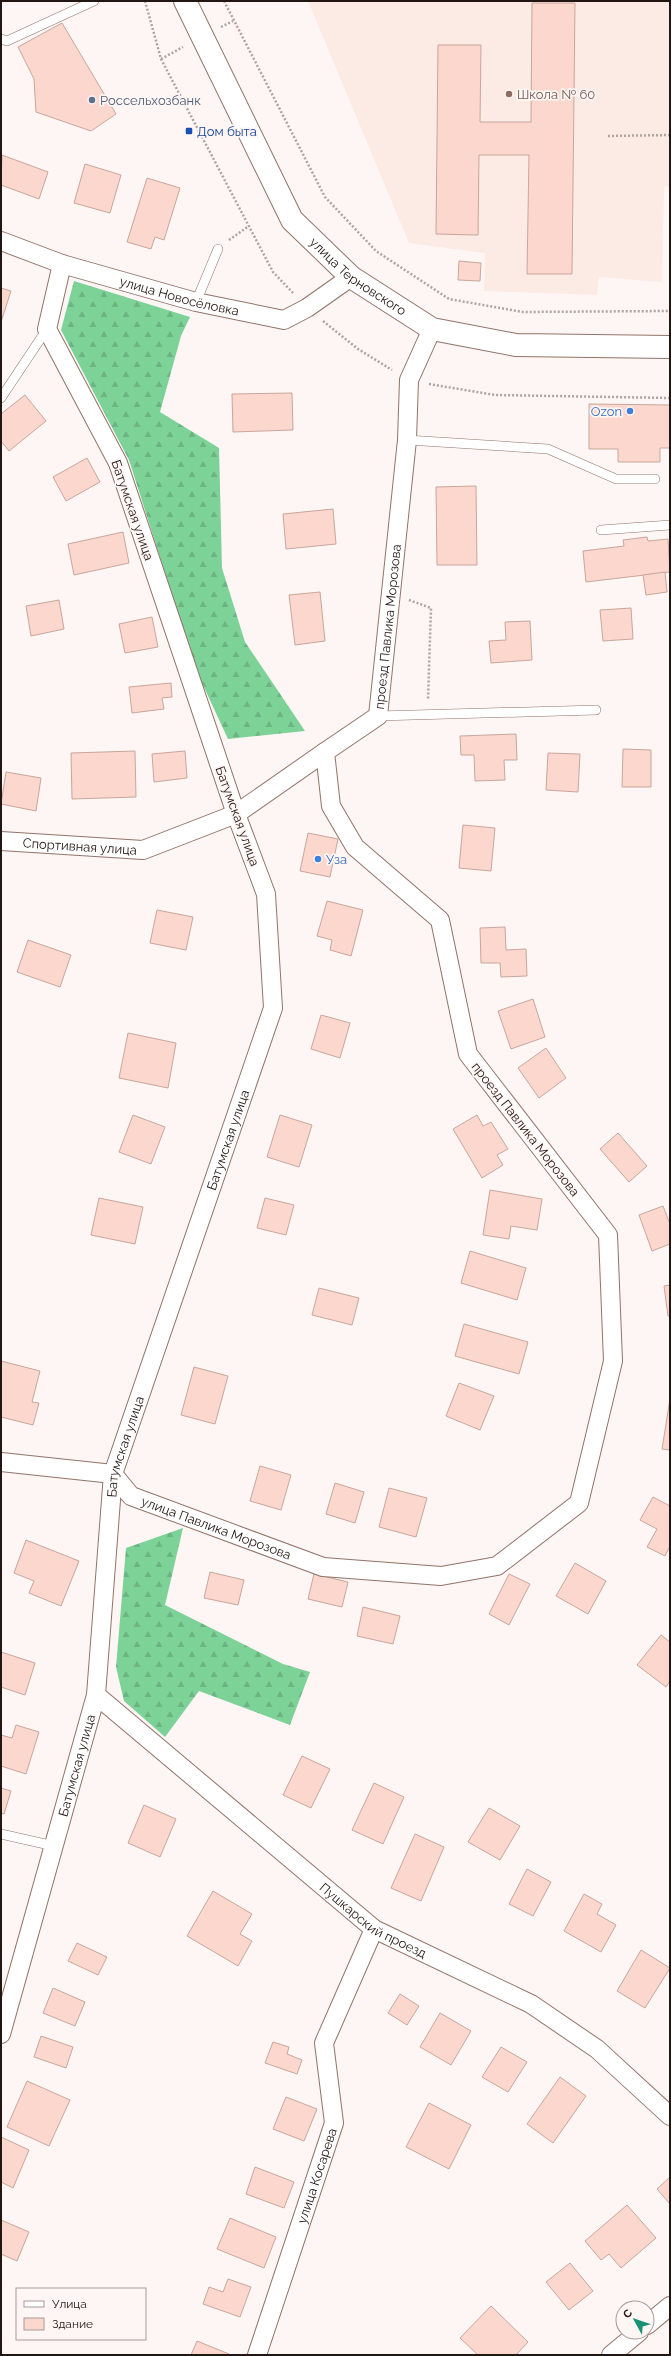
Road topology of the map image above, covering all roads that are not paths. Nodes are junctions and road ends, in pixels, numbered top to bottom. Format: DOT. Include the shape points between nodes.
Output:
graph roads {
  1 [pos="94,1"];
  2 [pos="184,1"];
  3 [pos="1,39"];
  4 [pos="1,241"];
  5 [pos="218,249"];
  6 [pos="62,264"];
  7 [pos="351,277"];
  8 [pos="196,302"];
  9 [pos="47,329"];
  10 [pos="432,329"];
  11 [pos="670,347"];
  12 [pos="1,398"];
  13 [pos="407,440"];
  14 [pos="655,479"];
  15 [pos="670,525"];
  16 [pos="600,530"];
  17 [pos="596,710"];
  18 [pos="378,716"];
  19 [pos="325,752"];
  20 [pos="236,814"];
  21 [pos="1,841"];
  22 [pos="1,1462"];
  23 [pos="113,1474"];
  24 [pos="441,1576"];
  25 [pos="96,1695"];
  26 [pos="1,1834"];
  27 [pos="54,1846"];
  28 [pos="374,1929"];
  29 [pos="1,2034"];
  30 [pos="670,2116"];
  31 [pos="670,2306"];
  32 [pos="655,2318"];
  33 [pos="629,2340"];
  34 [pos="257,2355"];
  35 [pos="611,2355"];
  1 -- 3 [label="lane" via="7,41"];
  2 -- 7 [label="main road, улица Терновского" via="292,220"];
  4 -- 6 [label="street, улица Новосёловка"];
  5 -- 8 [label="lane"];
  6 -- 8 [label="street, улица Новосёловка"];
  6 -- 9 [label="street"];
  7 -- 8 [label="street, улица Новосёловка" via="307,308 284,320"];
  7 -- 10 [label="main road, улица Терновского"];
  9 -- 12 [label="lane"];
  9 -- 20 [label="street, Батумская улица" via="118,463"];
  10 -- 11 [label="main road, улица Терновского" via="516,345"];
  10 -- 13 [label="street, проезд Павлика Морозова" via="409,380"];
  13 -- 14 [label="lane" via="548,449 616,479"];
  13 -- 18 [label="street, проезд Павлика Морозова"];
  15 -- 16 [label="lane"];
  17 -- 18 [label="lane"];
  18 -- 19 [label="street, проезд Павлика Морозова"];
  19 -- 20 [label="street, Спортивная улица"];
  19 -- 24 [label="street, проезд Павлика Морозова" via="331,806 355,847 440,920 468,1054 608,1235 613,1361 579,1503 497,1566"];
  20 -- 21 [label="street, Спортивная улица" via="143,850"];
  20 -- 23 [label="street, Батумская улица" via="266,894 273,1008"];
  22 -- 23 [label="street"];
  23 -- 24 [label="street, улица Павлика Морозова" via="131,1496 323,1566"];
  23 -- 25 [label="street, Батумская улица"];
  25 -- 27 [label="street, Батумская улица"];
  25 -- 28 [label="street, Пушкарский проезд"];
  26 -- 27 [label="lane"];
  27 -- 29 [label="street, Батумская улица"];
  28 -- 30 [label="street, Пушкарский проезд" via="531,2004 597,2049"];
  28 -- 34 [label="street, улица Косарева" via="324,2043 334,2123"];
  31 -- 32 [label="street"];
  33 -- 35 [label="street"];
}
